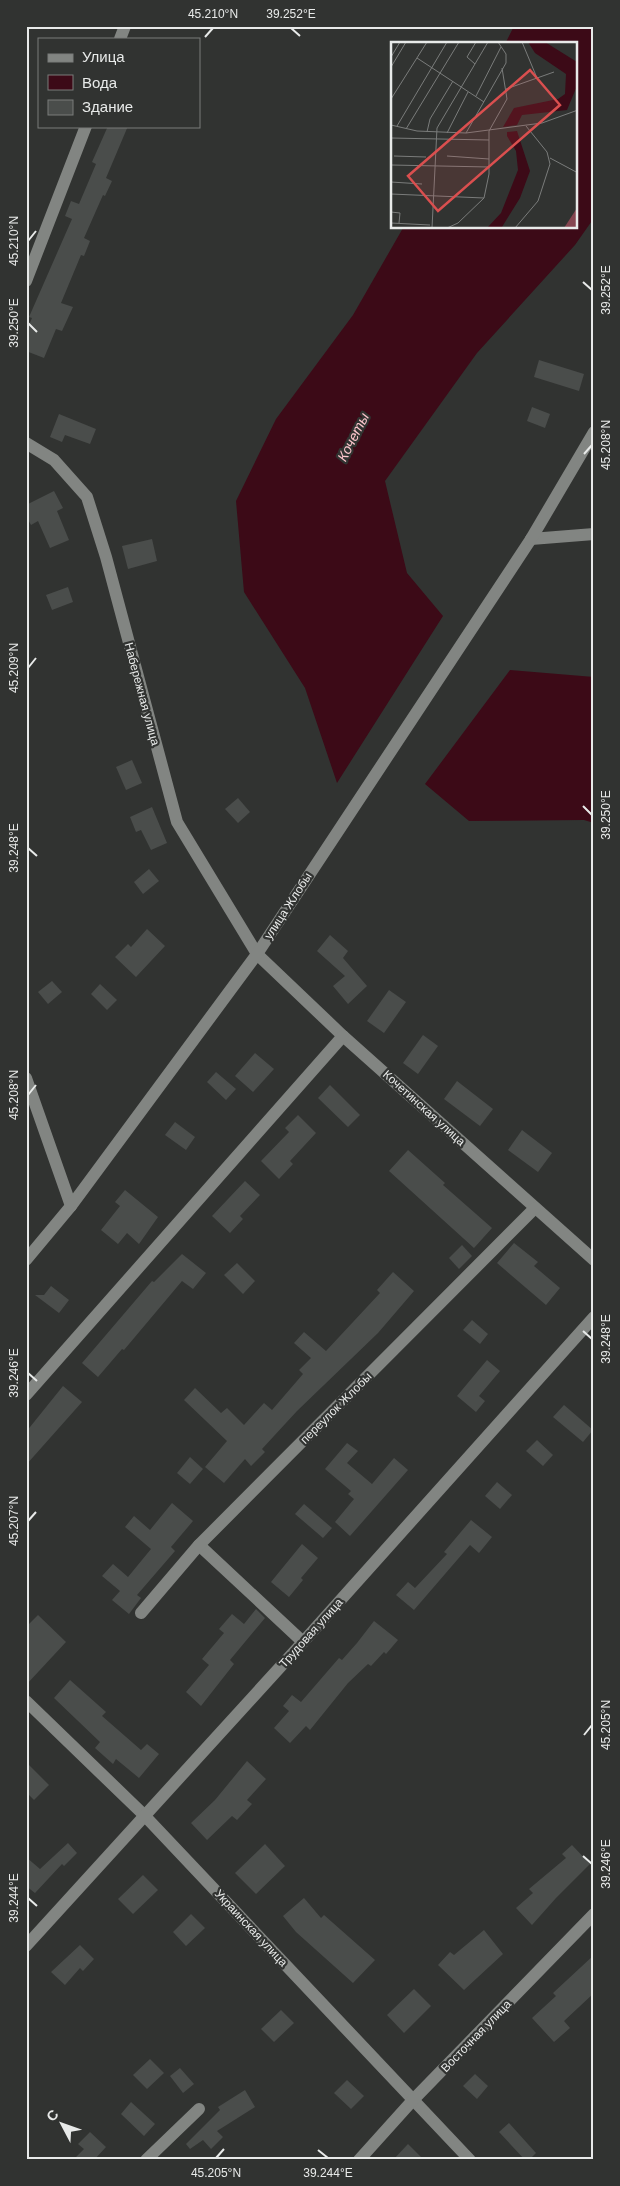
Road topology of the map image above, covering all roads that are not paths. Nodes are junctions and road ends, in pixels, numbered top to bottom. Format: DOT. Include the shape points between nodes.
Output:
graph roads {
  1 [pos="125,26"];
  2 [pos="120,38"];
  3 [pos="85,128"];
  4 [pos="26,281"];
  5 [pos="594,432"];
  6 [pos="26,443"];
  7 [pos="594,534"];
  8 [pos="531,539"];
  9 [pos="257,954"];
  10 [pos="343,1036"];
  11 [pos="26,1078"];
  12 [pos="71,1206"];
  13 [pos="535,1208"];
  14 [pos="26,1260"];
  15 [pos="594,1260"];
  16 [pos="594,1317"];
  17 [pos="26,1395"];
  18 [pos="199,1545"];
  19 [pos="141,1613"];
  20 [pos="303,1642"];
  21 [pos="26,1701"];
  22 [pos="144,1815"];
  23 [pos="594,1914"];
  24 [pos="26,1946"];
  25 [pos="414,2100"];
  26 [pos="199,2109"];
  27 [pos="146,2160"];
  28 [pos="359,2160"];
  29 [pos="470,2160"];
  1 -- 2 [label="street"];
  3 -- 4 [label="street"];
  5 -- 8 [label="street, улица Жлобы"];
  6 -- 9 [label="street, Набережная улица" via="54,460 87,497 177,822"];
  7 -- 8 [label="street"];
  8 -- 9 [label="street, улица Жлобы"];
  9 -- 10 [label="street, Кочетинская улица"];
  9 -- 12 [label="street, улица Жлобы"];
  10 -- 13 [label="street, Кочетинская улица"];
  10 -- 17 [label="street"];
  11 -- 12 [label="street"];
  12 -- 14 [label="street, улица Жлобы"];
  13 -- 15 [label="street, Кочетинская улица"];
  13 -- 18 [label="street, переулок Жлобы"];
  16 -- 20 [label="street, Трудовая улица"];
  18 -- 19 [label="street, переулок Жлобы"];
  18 -- 20 [label="street"];
  20 -- 22 [label="street, Трудовая улица"];
  21 -- 22 [label="street, Украинская улица"];
  22 -- 24 [label="street, Трудовая улица"];
  22 -- 25 [label="street, Украинская улица"];
  23 -- 25 [label="street, Восточная улица"];
  25 -- 28 [label="street, Восточная улица"];
  25 -- 29 [label="street, Украинская улица"];
  26 -- 27 [label="street"];
}
